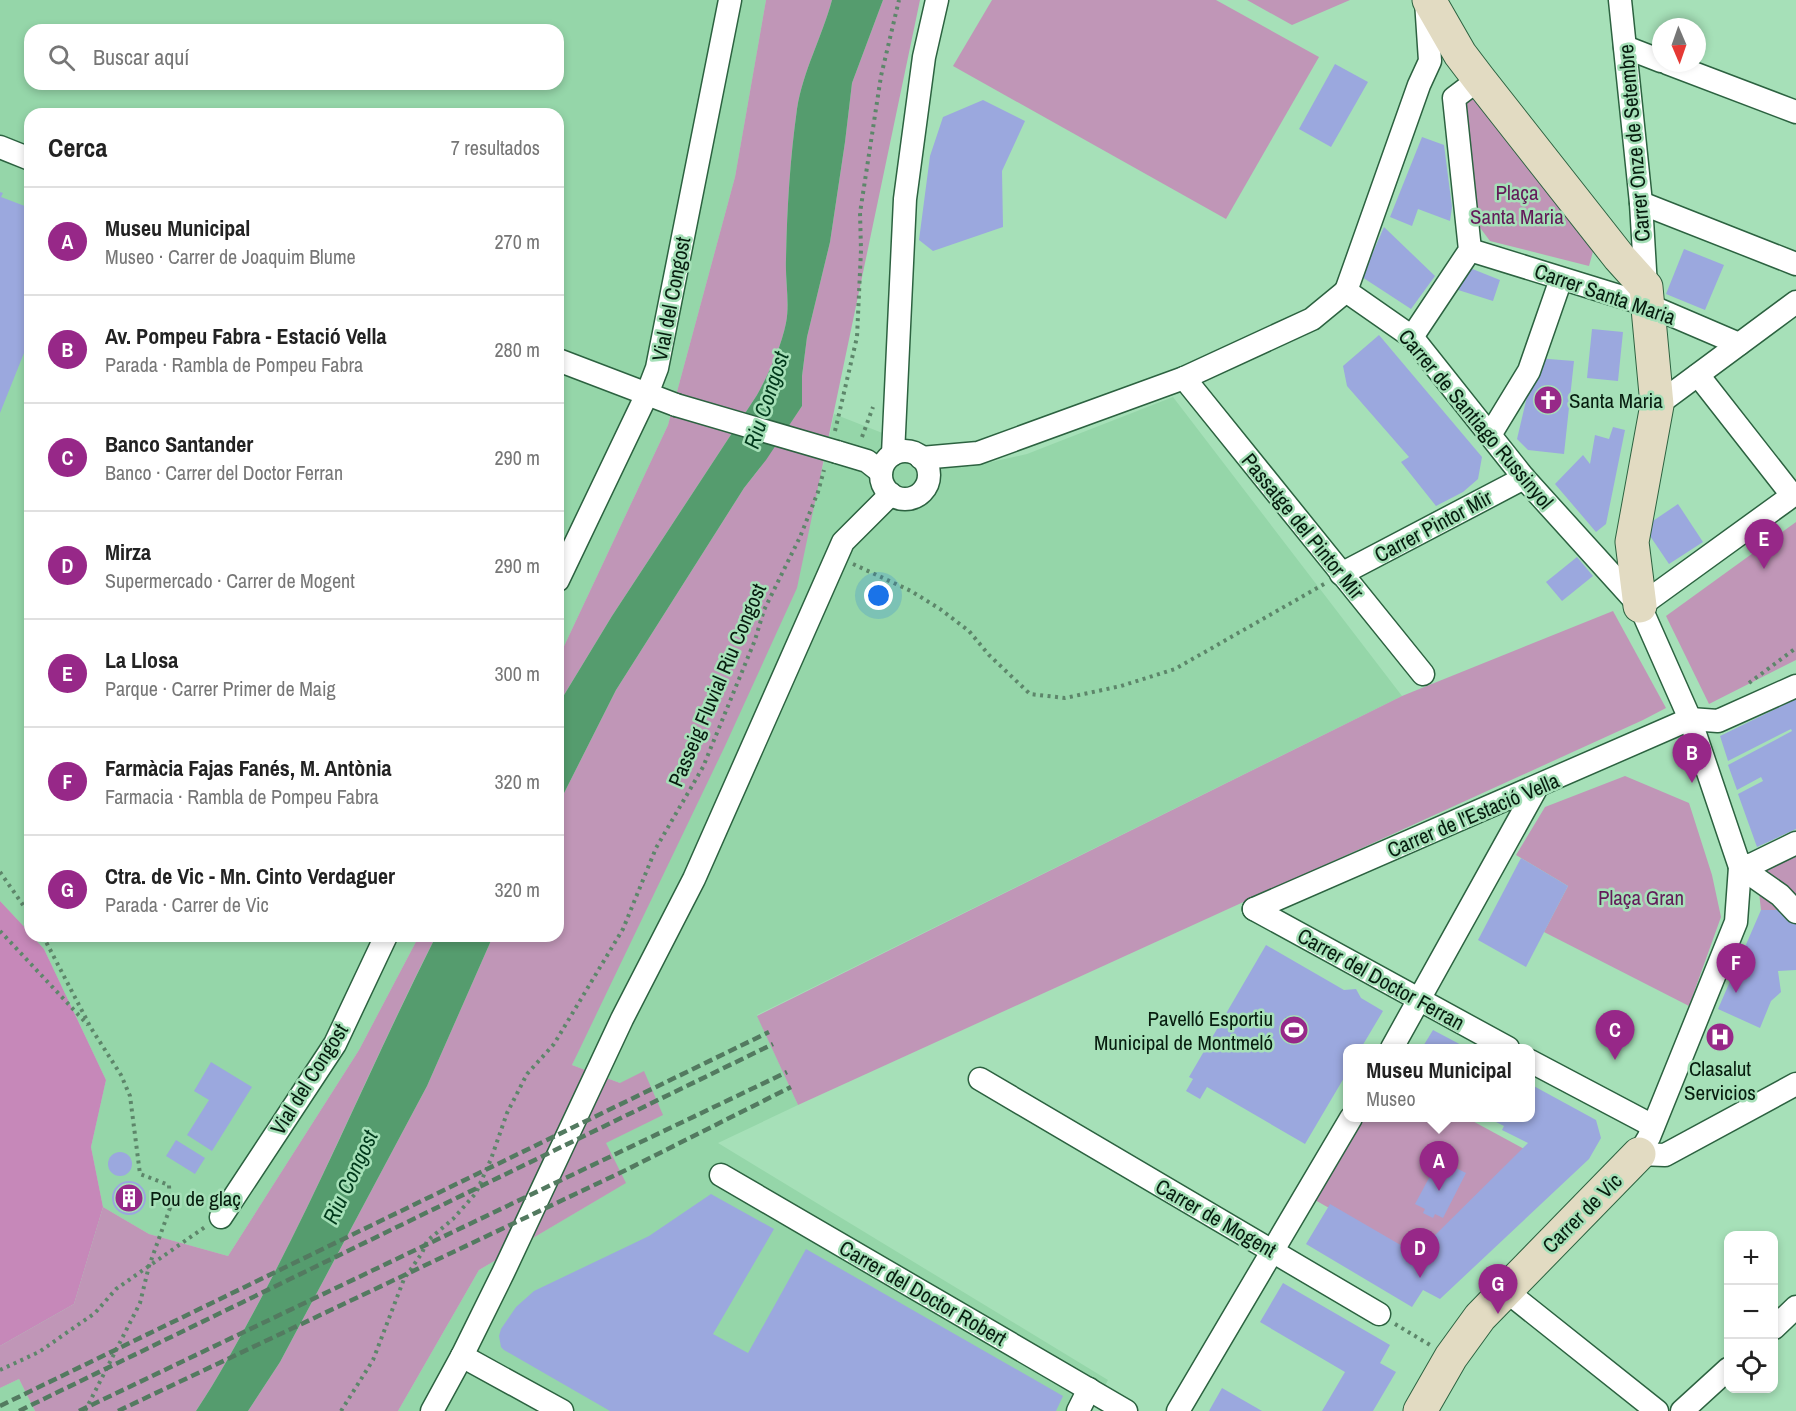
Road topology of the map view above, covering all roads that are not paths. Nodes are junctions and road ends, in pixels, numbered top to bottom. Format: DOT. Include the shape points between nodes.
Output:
graph roads {
  1 [pos="730,0"];
  2 [pos="937,0"];
  3 [pos="1427,0"];
  4 [pos="1620,0"];
  5 [pos="1625,47"];
  6 [pos="1652,58"];
  7 [pos="1691,72"];
  8 [pos="1456,73"];
  9 [pos="1419,85"];
  10 [pos="1796,112"];
  11 [pos="0,147"];
  12 [pos="24,157"];
  13 [pos="1641,202"];
  14 [pos="1470,250"];
  15 [pos="1796,264"];
  16 [pos="1561,279"];
  17 [pos="1346,291"];
  18 [pos="1647,296"];
  19 [pos="1796,302"];
  20 [pos="1412,337"];
  21 [pos="1739,344"];
  22 [pos="564,362"];
  23 [pos="1698,375"];
  24 [pos="1184,378"];
  25 [pos="647,394"];
  26 [pos="1657,405"];
  27 [pos="1490,435"];
  28 [pos="893,454"];
  29 [pos="921,458"];
  30 [pos="881,472"];
  31 [pos="1524,478"];
  32 [pos="891,494"];
  33 [pos="1794,494"];
  34 [pos="1632,542"];
  35 [pos="1597,557"];
  36 [pos="564,567"];
  37 [pos="1341,574"];
  38 [pos="1640,606"];
  39 [pos="1423,674"];
  40 [pos="1796,686"];
  41 [pos="1690,719"];
  42 [pos="1537,787"];
  43 [pos="1796,843"];
  44 [pos="1740,867"];
  45 [pos="1254,909"];
  46 [pos="1796,912"];
  47 [pos="383,942"];
  48 [pos="1420,1001"];
  49 [pos="1394,1044"];
  50 [pos="1501,1044"];
  51 [pos="1535,1063"];
  52 [pos="980,1079"];
  53 [pos="1796,1084"];
  54 [pos="1349,1122"];
  55 [pos="1646,1140"];
  56 [pos="721,1175"];
  57 [pos="221,1216"];
  58 [pos="1272,1251"];
  59 [pos="1505,1290"];
  60 [pos="1796,1307"];
  61 [pos="1379,1314"];
  62 [pos="1778,1323"];
  63 [pos="462,1356"];
  64 [pos="1724,1373"];
  65 [pos="1089,1389"];
  66 [pos="432,1411"];
  67 [pos="562,1411"];
  68 [pos="1078,1411"];
  69 [pos="1126,1411"];
  70 [pos="1178,1411"];
  71 [pos="1420,1411"];
  72 [pos="1657,1411"];
  73 [pos="1682,1411"];
  1 -- 25 [label="street, Vial del Congost" via="657,368"];
  2 -- 28 [label="street" via="924,57 905,200"];
  3 -- 8 [label="street"];
  4 -- 5 [label="street, Carrer Onze de Setembre"];
  5 -- 6 [label="street"];
  5 -- 13 [label="street, Carrer Onze de Setembre"];
  7 -- 10 [label="street"];
  8 -- 9 [label="street"];
  8 -- 9 [label="street"];
  8 -- 14 [label="street"];
  8 -- 18 [label="street" via="1619,257"];
  9 -- 17 [label="street"];
  11 -- 12 [label="street"];
  13 -- 15 [label="street"];
  13 -- 18 [label="street, Carrer Onze de Setembre"];
  14 -- 16 [label="street, Carrer Santa Maria"];
  14 -- 20 [label="street"];
  16 -- 18 [label="street, Carrer Santa Maria"];
  16 -- 27 [label="street" via="1528,371"];
  17 -- 20 [label="street, Carrer de Santiago Russinyol"];
  17 -- 24 [label="street" via="1312,319"];
  18 -- 21 [label="street, Carrer Santa Maria"];
  18 -- 26 [label="street"];
  19 -- 21 [label="street"];
  20 -- 27 [label="street, Carrer de Santiago Russinyol"];
  21 -- 23 [label="street"];
  22 -- 25 [label="street"];
  23 -- 26 [label="street"];
  23 -- 33 [label="street"];
  24 -- 29 [label="street" via="978,453"];
  24 -- 37 [label="street, Passatge del Pintor Mir"];
  25 -- 30 [label="street, bridge" via="867,461"];
  25 -- 36 [label="street, Vial del Congost"];
  26 -- 34 [label="street"];
  27 -- 31 [label="street, Carrer de Santiago Russinyol"];
  28 -- 29 [label="street" via="907,451"];
  28 -- 30 [label="street"];
  29 -- 32 [label="street" via="928,476 922,491 908,498"];
  30 -- 32 [label="street" via="885,489"];
  31 -- 35 [label="street, Carrer de Santiago Russinyol"];
  31 -- 37 [label="street, Carrer Pintor Mir"];
  32 -- 63 [label="street" via="843,542 836,556 694,879 622,1019"];
  33 -- 38 [label="street"];
  34 -- 35 [label="street" via="1616,558"];
  34 -- 38 [label="street"];
  35 -- 38 [label="street, Carrer de Santiago Russinyol"];
  37 -- 39 [label="street, Passatge del Pintor Mir"];
  38 -- 41 [label="street, Carrer de Santiago Russinyol"];
  40 -- 41 [label="street" via="1718,721"];
  41 -- 42 [label="street, Carrer de l'Estació Vella"];
  41 -- 44 [label="street, Carrer de Santiago Russinyol"];
  42 -- 45 [label="street, Carrer de l'Estació Vella"];
  42 -- 48 [label="street"];
  43 -- 44 [label="street"];
  44 -- 46 [label="street" via="1780,895"];
  44 -- 55 [label="street" via="1736,922"];
  45 -- 48 [label="street, Carrer del Doctor Ferran"];
  47 -- 57 [label="street, Vial del Congost" via="335,1044"];
  48 -- 49 [label="street"];
  48 -- 50 [label="street, Carrer del Doctor Ferran"];
  51 -- 55 [label="street"];
  52 -- 58 [label="street, Carrer de Mogent"];
  53 -- 55 [label="street, Carrer de Vic" via="1665,1155"];
  54 -- 58 [label="street"];
  55 -- 59 [label="street, Carrer de Vic"];
  56 -- 65 [label="street, Carrer del Doctor Robert"];
  58 -- 61 [label="street, Carrer de Mogent"];
  58 -- 70 [label="street"];
  59 -- 71 [label="street, Carrer de Vic" via="1451,1357"];
  59 -- 72 [label="street"];
  60 -- 62 [label="street"];
  63 -- 66 [label="street"];
  63 -- 67 [label="street"];
  64 -- 73 [label="street"];
  65 -- 68 [label="street"];
  65 -- 69 [label="street, Carrer del Doctor Robert"];
}
